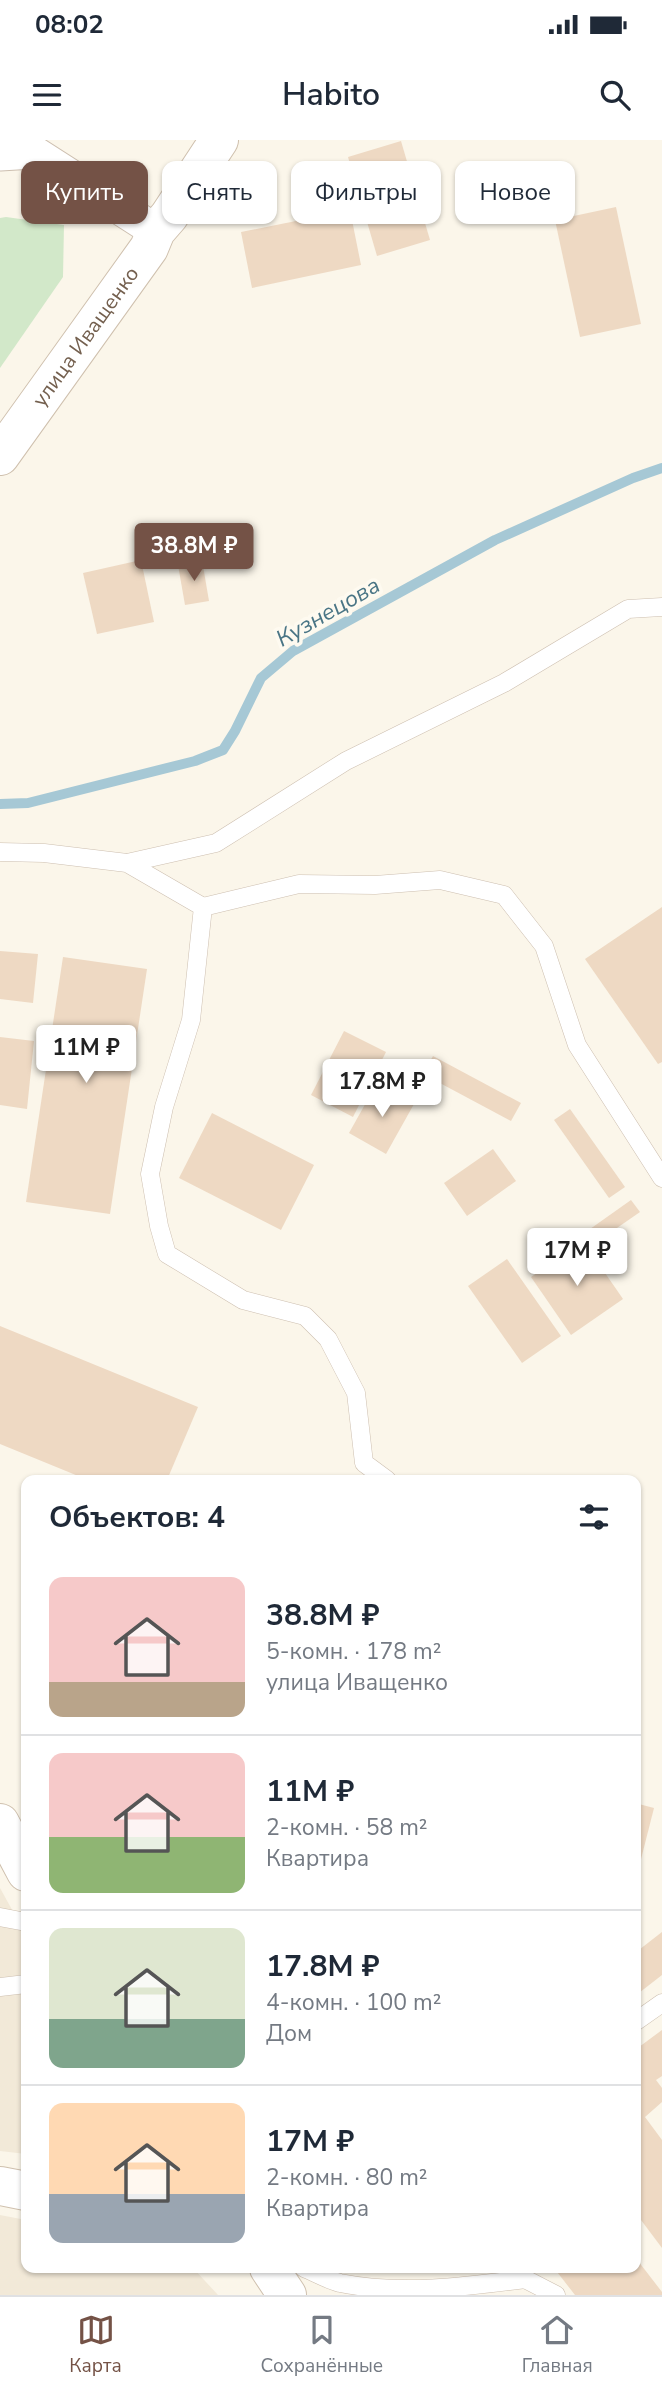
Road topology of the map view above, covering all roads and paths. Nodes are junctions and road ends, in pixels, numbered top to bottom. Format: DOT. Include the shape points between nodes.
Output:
graph roads {
  1 [pos="219,140"];
  2 [pos="29,146"];
  3 [pos="0,154"];
  4 [pos="205,161"];
  5 [pos="162,222"];
  6 [pos="162,224"];
  7 [pos="0,456"];
  8 [pos="662,607"];
  9 [pos="0,852"];
  10 [pos="127,863"];
  11 [pos="203,906"];
  12 [pos="662,1178"];
  13 [pos="380,1475"];
  14 [pos="0,1823"];
  15 [pos="21,1863"];
  16 [pos="0,1917"];
  17 [pos="21,1921"];
  18 [pos="21,1985"];
  19 [pos="0,1987"];
  20 [pos="662,2003"];
  21 [pos="641,2018"];
  22 [pos="0,2186"];
  23 [pos="21,2190"];
  24 [pos="273,2273"];
  25 [pos="315,2273"];
  26 [pos="521,2274"];
  27 [pos="288,2295"];
  28 [pos="556,2295"];
  1 -- 4 [label="main road, улица Иващенко"];
  2 -- 3 [label="street"];
  2 -- 5 [label="street"];
  6 -- 7 [label="main road, улица Иващенко"];
  8 -- 10 [label="lane" via="628,610 504,683 346,761 216,843"];
  9 -- 10 [label="lane"];
  10 -- 11 [label="lane"];
  11 -- 12 [label="lane" via="299,884 440,880 504,895 544,946 577,1045"];
  11 -- 13 [label="lane" via="191,1020 164,1107 150,1174 167,1254 243,1300 305,1316 328,1339 356,1393 364,1463"];
  14 -- 15 [label="main road"];
  16 -- 17 [label="lane"];
  18 -- 19 [label="lane"];
  20 -- 21 [label="lane"];
  22 -- 23 [label="main road"];
  24 -- 27 [label="main road"];
  25 -- 26 [label="lane" via="338,2283 399,2290 457,2288"];
  26 -- 28 [label="lane"];
}
